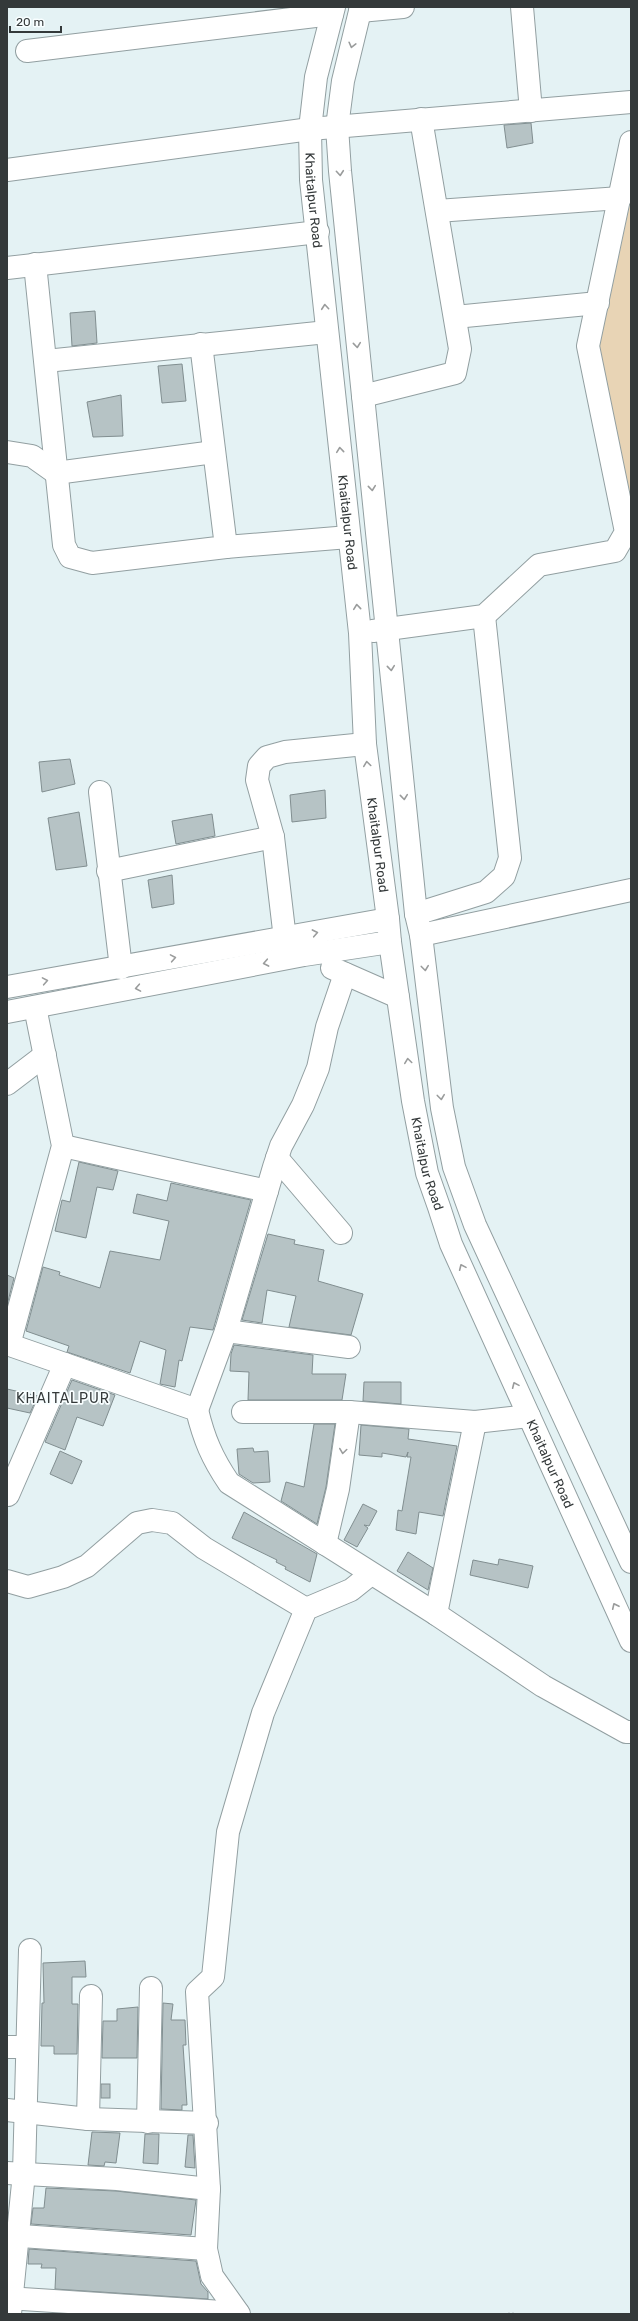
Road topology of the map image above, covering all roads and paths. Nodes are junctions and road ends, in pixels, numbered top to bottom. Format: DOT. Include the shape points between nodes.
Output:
graph roads {
  1 [pos="403,7"];
  2 [pos="522,7"];
  3 [pos="360,9"];
  4 [pos="333,10"];
  5 [pos="26,51"];
  6 [pos="631,102"];
  7 [pos="531,111"];
  8 [pos="421,119"];
  9 [pos="337,126"];
  10 [pos="310,129"];
  11 [pos="631,142"];
  12 [pos="7,170"];
  13 [pos="620,198"];
  14 [pos="437,211"];
  15 [pos="318,232"];
  16 [pos="35,264"];
  17 [pos="7,268"];
  18 [pos="598,303"];
  19 [pos="454,317"];
  20 [pos="327,332"];
  21 [pos="201,344"];
  22 [pos="46,361"];
  23 [pos="363,396"];
  24 [pos="7,452"];
  25 [pos="214,452"];
  26 [pos="56,473"];
  27 [pos="349,537"];
  28 [pos="226,547"];
  29 [pos="484,616"];
  30 [pos="386,629"];
  31 [pos="360,633"];
  32 [pos="365,744"];
  33 [pos="100,792"];
  34 [pos="272,838"];
  35 [pos="108,871"];
  36 [pos="631,890"];
  37 [pos="388,919"];
  38 [pos="418,924"];
  39 [pos="285,939"];
  40 [pos="390,942"];
  41 [pos="304,955"];
  42 [pos="121,968"];
  43 [pos="345,974"];
  44 [pos="7,987"];
  45 [pos="398,997"];
  46 [pos="35,1007"];
  47 [pos="7,1012"];
  48 [pos="7,1019"];
  49 [pos="45,1055"];
  50 [pos="7,1084"];
  51 [pos="63,1146"];
  52 [pos="277,1158"];
  53 [pos="267,1191"];
  54 [pos="341,1233"];
  55 [pos="226,1331"];
  56 [pos="8,1344"];
  57 [pos="349,1347"];
  58 [pos="65,1364"];
  59 [pos="197,1410"];
  60 [pos="243,1412"];
  61 [pos="349,1412"];
  62 [pos="529,1416"];
  63 [pos="475,1422"];
  64 [pos="8,1495"];
  65 [pos="325,1544"];
  66 [pos="631,1562"];
  67 [pos="371,1574"];
  68 [pos="7,1581"];
  69 [pos="306,1609"];
  70 [pos="436,1614"];
  71 [pos="631,1641"];
  72 [pos="631,1732"];
  73 [pos="30,1950"];
  74 [pos="151,1988"];
  75 [pos="91,1996"];
  76 [pos="17,2047"];
  77 [pos="16,2111"];
  78 [pos="88,2119"];
  79 [pos="148,2122"];
  80 [pos="207,2122"];
  81 [pos="16,2173"];
  82 [pos="209,2189"];
  83 [pos="12,2236"];
  84 [pos="206,2249"];
  85 [pos="9,2304"];
  86 [pos="239,2313"];
  87 [pos="508,2314"];
  88 [pos="516,2314"];
  1 -- 3 [label="street"];
  2 -- 7 [label="street"];
  3 -- 9 [label="street, Khaitalpur Road, one-way" via="343,81"];
  4 -- 5 [label="street"];
  4 -- 10 [label="street, Khaitalpur Road" via="316,77"];
  6 -- 7 [label="street"];
  7 -- 8 [label="street"];
  8 -- 9 [label="street"];
  8 -- 14 [label="street"];
  9 -- 10 [label="street"];
  9 -- 23 [label="street, Khaitalpur Road, one-way"];
  10 -- 12 [label="street"];
  10 -- 15 [label="street, Khaitalpur Road" via="311,180"];
  11 -- 13 [label="street"];
  13 -- 14 [label="street"];
  13 -- 18 [label="street"];
  14 -- 19 [label="street"];
  15 -- 16 [label="street"];
  20 -- 15 [label="street, Khaitalpur Road, one-way"];
  16 -- 17 [label="street"];
  16 -- 22 [label="street"];
  18 -- 19 [label="street"];
  18 -- 29 [label="street" via="588,346 626,532 615,551 539,565"];
  19 -- 23 [label="street" via="460,349 455,373"];
  20 -- 21 [label="street"];
  27 -- 20 [label="street, Khaitalpur Road, one-way"];
  21 -- 22 [label="street"];
  21 -- 25 [label="street"];
  22 -- 26 [label="street"];
  23 -- 30 [label="street, Khaitalpur Road, one-way"];
  24 -- 26 [label="street" via="32,456"];
  25 -- 26 [label="street"];
  25 -- 28 [label="street"];
  26 -- 28 [label="street" via="64,545 70,557 74,559 92,563"];
  27 -- 28 [label="street"];
  31 -- 27 [label="street, Khaitalpur Road, one-way"];
  29 -- 30 [label="street"];
  29 -- 38 [label="street" via="510,858 504,876 486,892"];
  30 -- 31 [label="street"];
  30 -- 38 [label="street, Khaitalpur Road, one-way"];
  31 -- 32 [label="street, Khaitalpur Road"];
  32 -- 34 [label="street" via="285,752 267,757 259,766 257,780"];
  37 -- 32 [label="street, Khaitalpur Road, one-way"];
  33 -- 35 [label="street"];
  34 -- 35 [label="street"];
  34 -- 39 [label="street"];
  35 -- 42 [label="street"];
  36 -- 38 [label="street"];
  39 -- 37 [label="street, one-way"];
  37 -- 40 [label="street, Khaitalpur Road"];
  38 -- 66 [label="street, Khaitalpur Road, one-way" via="442,1108 454,1167 475,1225"];
  42 -- 39 [label="street, one-way"];
  40 -- 41 [label="street"];
  40 -- 45 [label="street, Khaitalpur Road"];
  41 -- 43 [label="street"];
  41 -- 46 [label="street, one-way"];
  44 -- 42 [label="street, one-way"];
  43 -- 45 [label="street"];
  43 -- 52 [label="street" via="327,1027 318,1068"];
  62 -- 45 [label="street, Khaitalpur Road, one-way" via="451,1244 427,1173 413,1101"];
  46 -- 47 [label="street"];
  46 -- 48 [label="street"];
  46 -- 49 [label="street"];
  49 -- 50 [label="street"];
  49 -- 51 [label="street"];
  51 -- 53 [label="street"];
  51 -- 56 [label="street"];
  52 -- 53 [label="street"];
  52 -- 54 [label="street"];
  53 -- 55 [label="street"];
  55 -- 57 [label="street"];
  55 -- 59 [label="street"];
  56 -- 58 [label="street"];
  58 -- 59 [label="street"];
  58 -- 64 [label="street"];
  59 -- 65 [label="street" via="205,1441 230,1483"];
  60 -- 61 [label="street"];
  61 -- 63 [label="street"];
  61 -- 65 [label="street, one-way" via="338,1489"];
  62 -- 63 [label="street"];
  71 -- 62 [label="street, Khaitalpur Road, one-way"];
  63 -- 70 [label="street"];
  65 -- 67 [label="street"];
  67 -- 69 [label="street" via="351,1590"];
  67 -- 70 [label="street"];
  68 -- 69 [label="street" via="28,1587 63,1577 87,1566 137,1523 152,1520 172,1523 204,1548"];
  69 -- 80 [label="street" via="263,1713 228,1832 213,1977 197,1992"];
  70 -- 72 [label="street" via="543,1686 626,1732"];
  73 -- 76 [label="street"];
  74 -- 79 [label="street"];
  75 -- 78 [label="street"];
  76 -- 77 [label="street"];
  77 -- 78 [label="street"];
  77 -- 81 [label="street"];
  78 -- 79 [label="street"];
  79 -- 80 [label="street"];
  80 -- 82 [label="street"];
  81 -- 82 [label="street" via="117,2179"];
  81 -- 83 [label="street"];
  82 -- 84 [label="street"];
  83 -- 84 [label="street"];
  83 -- 85 [label="street"];
  84 -- 86 [label="street" via="212,2276"];
  85 -- 86 [label="street"];
  87 -- 88 [label="path"];
}
